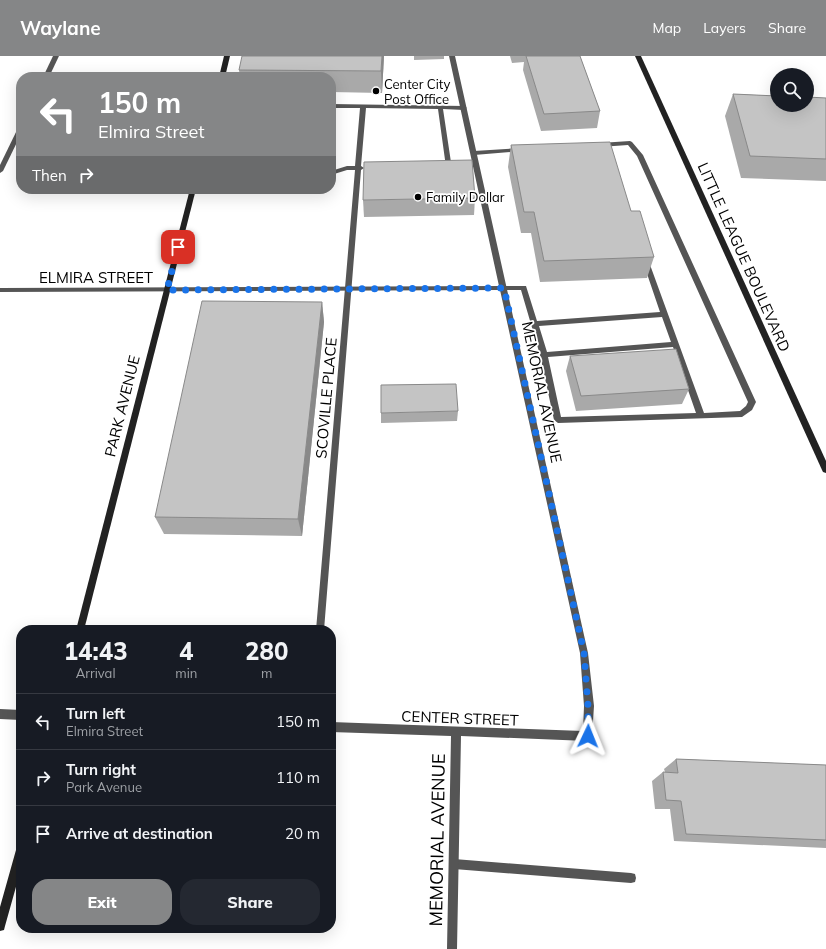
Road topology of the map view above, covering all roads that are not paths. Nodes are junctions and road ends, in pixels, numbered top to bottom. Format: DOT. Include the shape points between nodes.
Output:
graph roads {
  1 [pos="56,56"];
  2 [pos="227,56"];
  3 [pos="452,56"];
  4 [pos="638,56"];
  5 [pos="48,72"];
  6 [pos="223,72"];
  7 [pos="336,106"];
  8 [pos="362,107"];
  9 [pos="440,107"];
  10 [pos="464,108"];
  11 [pos="16,138"];
  12 [pos="602,145"];
  13 [pos="594,146"];
  14 [pos="530,150"];
  15 [pos="604,152"];
  16 [pos="474,153"];
  17 [pos="362,168"];
  18 [pos="441,168"];
  19 [pos="0,171"];
  20 [pos="336,171"];
  21 [pos="192,194"];
  22 [pos="643,256"];
  23 [pos="504,288"];
  24 [pos="0,290"];
  25 [pos="167,290"];
  26 [pos="348,290"];
  27 [pos="665,314"];
  28 [pos="535,324"];
  29 [pos="676,344"];
  30 [pos="544,355"];
  31 [pos="701,416"];
  32 [pos="826,470"];
  33 [pos="81,625"];
  34 [pos="320,625"];
  35 [pos="0,714"];
  36 [pos="16,715"];
  37 [pos="336,727"];
  38 [pos="456,732"];
  39 [pos="588,736"];
  40 [pos="454,864"];
  41 [pos="16,868"];
  42 [pos="631,878"];
  43 [pos="0,926"];
  44 [pos="452,949"];
  1 -- 5 [label="street"];
  2 -- 6 [label="street"];
  3 -- 10 [label="street, MEMORIAL AVENUE"];
  4 -- 32 [label="street, LITTLE LEAGUE BOULEVARD"];
  7 -- 8 [label="street"];
  8 -- 9 [label="street"];
  8 -- 17 [label="street, SCOVILLE PLACE"];
  9 -- 10 [label="street"];
  9 -- 18 [label="street" via="449,169"];
  10 -- 16 [label="street, MEMORIAL AVENUE"];
  11 -- 19 [label="street"];
  12 -- 13 [label="street"];
  12 -- 15 [label="street"];
  12 -- 31 [label="street" via="630,143 640,156 752,402 742,414"];
  14 -- 16 [label="street"];
  16 -- 23 [label="street, MEMORIAL AVENUE"];
  17 -- 20 [label="street"];
  17 -- 26 [label="street, SCOVILLE PLACE"];
  21 -- 25 [label="street, PARK AVENUE"];
  22 -- 27 [label="street"];
  23 -- 26 [label="street, ELMIRA STREET"];
  23 -- 28 [label="street, ELMIRA STREET" via="524,288"];
  23 -- 39 [label="street, MEMORIAL AVENUE" via="584,653"];
  24 -- 25 [label="street, ELMIRA STREET"];
  25 -- 26 [label="street, ELMIRA STREET"];
  25 -- 33 [label="street, PARK AVENUE"];
  26 -- 34 [label="street, SCOVILLE PLACE"];
  27 -- 28 [label="street"];
  27 -- 29 [label="street"];
  28 -- 30 [label="street"];
  29 -- 30 [label="street"];
  29 -- 31 [label="street"];
  30 -- 31 [label="street" via="558,420"];
  35 -- 36 [label="street"];
  37 -- 38 [label="street, CENTER STREET"];
  38 -- 39 [label="street, CENTER STREET"];
  38 -- 40 [label="street, MEMORIAL AVENUE"];
  40 -- 42 [label="street"];
  40 -- 44 [label="street, MEMORIAL AVENUE"];
  41 -- 43 [label="street"];
}
